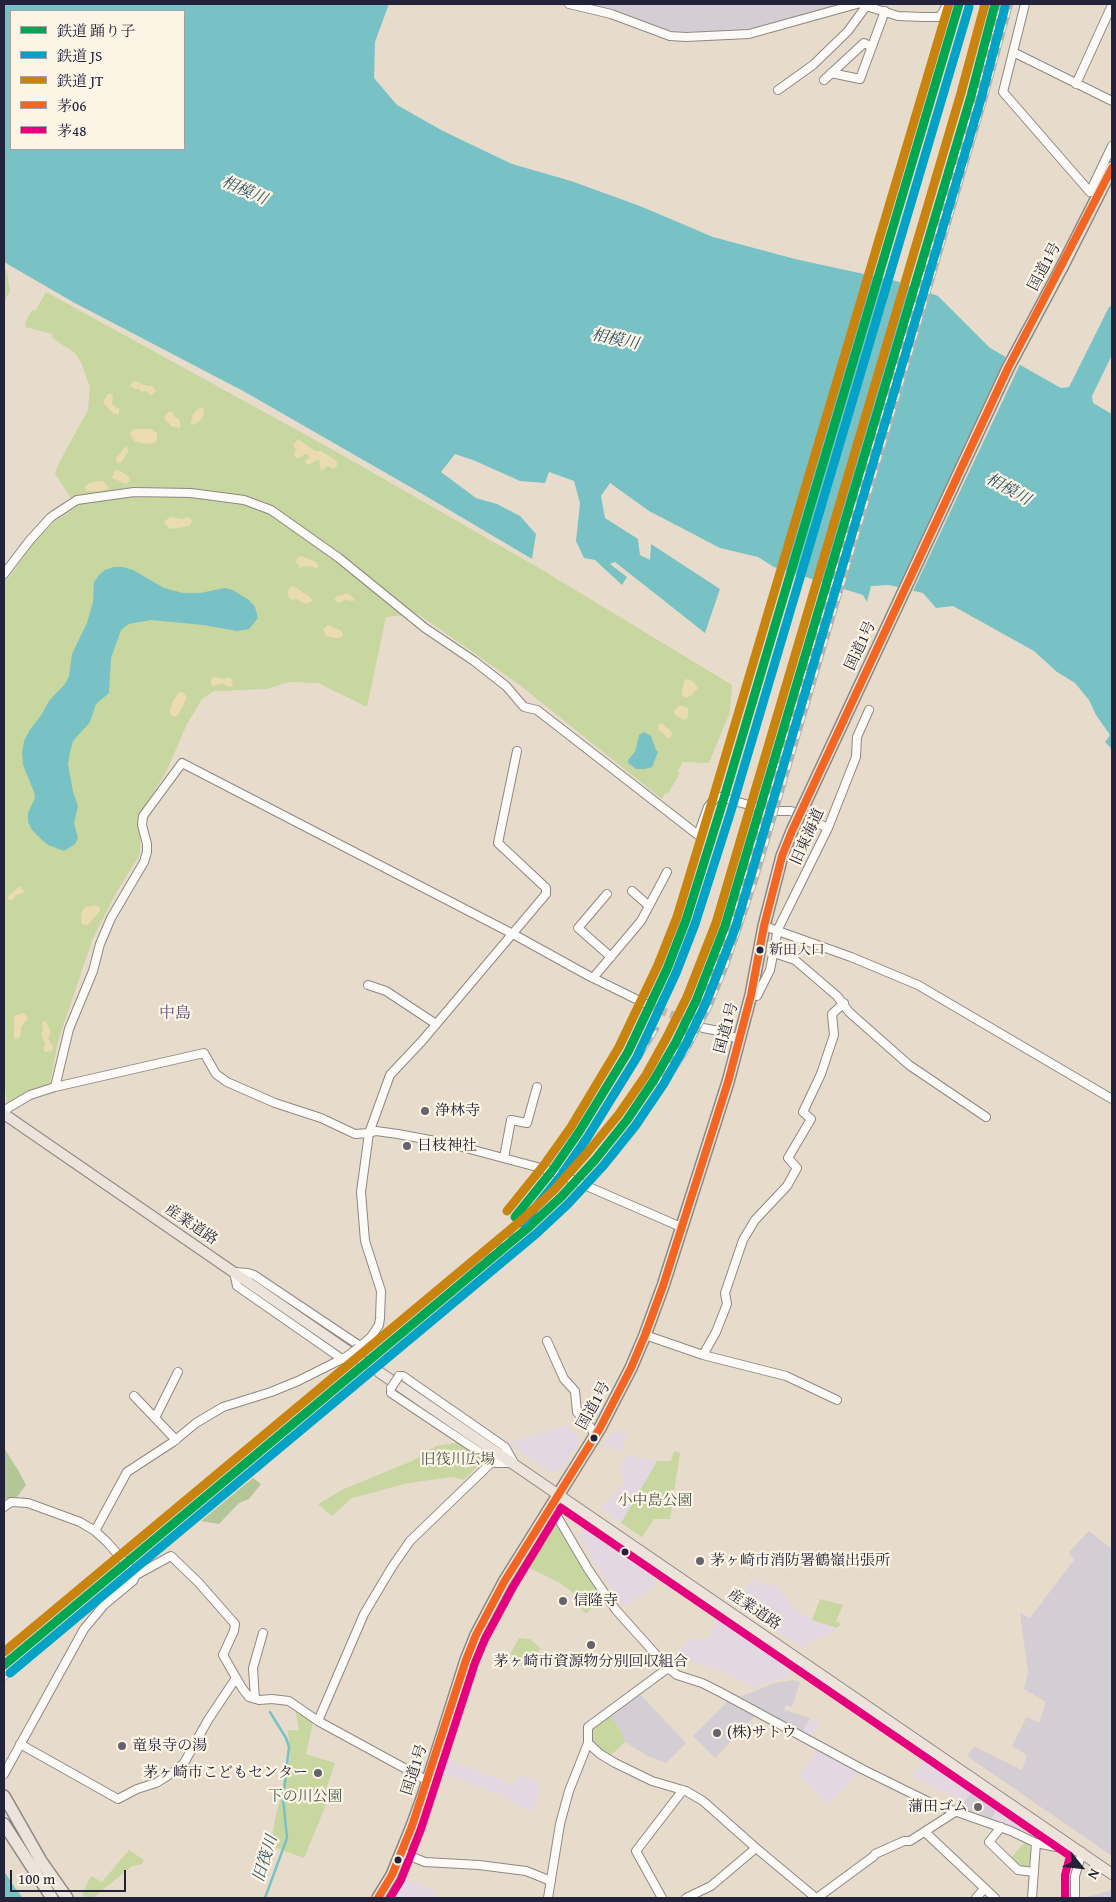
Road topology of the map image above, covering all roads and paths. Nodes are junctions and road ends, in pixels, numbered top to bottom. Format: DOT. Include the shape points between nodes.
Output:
graph roads {
  1 [pos="569,4"];
  2 [pos="861,4"];
  3 [pos="947,4"];
  4 [pos="1025,4"];
  5 [pos="1112,5"];
  6 [pos="884,11"];
  7 [pos="872,47"];
  8 [pos="1013,52"];
  9 [pos="831,73"];
  10 [pos="824,80"];
  11 [pos="1076,84"];
  12 [pos="778,90"];
  13 [pos="1112,101"];
  14 [pos="1112,146"];
  15 [pos="1112,168"];
  16 [pos="4,574"];
  17 [pos="869,710"];
  18 [pos="517,751"];
  19 [pos="828,828"];
  20 [pos="667,872"];
  21 [pos="632,891"];
  22 [pos="607,894"];
  23 [pos="649,906"];
  24 [pos="764,926"];
  25 [pos="778,929"];
  26 [pos="513,934"];
  27 [pos="774,953"];
  28 [pos="611,957"];
  29 [pos="593,978"];
  30 [pos="368,985"];
  31 [pos="751,995"];
  32 [pos="844,1003"];
  33 [pos="648,1004"];
  34 [pos="436,1024"];
  35 [pos="703,1028"];
  36 [pos="740,1040"];
  37 [pos="55,1087"];
  38 [pos="537,1087"];
  39 [pos="1112,1099"];
  40 [pos="4,1114"];
  41 [pos="986,1117"];
  42 [pos="370,1133"];
  43 [pos="504,1158"];
  44 [pos="681,1227"];
  45 [pos="234,1272"];
  46 [pos="645,1336"];
  47 [pos="547,1341"];
  48 [pos="359,1347"];
  49 [pos="703,1355"];
  50 [pos="344,1358"];
  51 [pos="362,1360"];
  52 [pos="178,1372"];
  53 [pos="379,1372"];
  54 [pos="134,1396"];
  55 [pos="837,1400"];
  56 [pos="155,1418"];
  57 [pos="595,1436"];
  58 [pos="176,1440"];
  59 [pos="493,1461"];
  60 [pos="514,1463"];
  61 [pos="558,1494"];
  62 [pos="551,1506"];
  63 [pos="4,1507"];
  64 [pos="95,1531"];
  65 [pos="136,1575"];
  66 [pos="263,1633"];
  67 [pos="668,1668"];
  68 [pos="236,1678"];
  69 [pos="255,1699"];
  70 [pos="318,1721"];
  71 [pos="588,1743"];
  72 [pos="20,1744"];
  73 [pos="4,1774"];
  74 [pos="428,1781"];
  75 [pos="4,1789"];
  76 [pos="683,1790"];
  77 [pos="4,1796"];
  78 [pos="956,1812"];
  79 [pos="4,1824"];
  80 [pos="1002,1828"];
  81 [pos="925,1832"];
  82 [pos="1036,1843"];
  83 [pos="756,1848"];
  84 [pos="1082,1852"];
  85 [pos="402,1853"];
  86 [pos="1034,1872"];
  87 [pos="1112,1874"];
  88 [pos="550,1881"];
  89 [pos="984,1889"];
  90 [pos="52,1898"];
  91 [pos="68,1898"];
  92 [pos="72,1898"];
  93 [pos="378,1898"];
  94 [pos="548,1898"];
  95 [pos="662,1898"];
  96 [pos="686,1898"];
  97 [pos="817,1898"];
  98 [pos="976,1898"];
  99 [pos="995,1898"];
  100 [pos="1032,1898"];
  101 [pos="1075,1898"];
  1 -- 2 [label="street" via="611,14 662,34 686,37 749,34"];
  2 -- 6 [label="street"];
  2 -- 12 [label="street" via="848,31 813,65"];
  3 -- 6 [label="street" via="939,17 898,16"];
  4 -- 8 [label="street"];
  5 -- 11 [label="street"];
  6 -- 7 [label="street"];
  7 -- 9 [label="street" via="864,43"];
  7 -- 9 [label="street" via="860,79"];
  8 -- 11 [label="street"];
  8 -- 14 [label="street" via="1002,92 1090,192"];
  9 -- 10 [label="street"];
  11 -- 13 [label="street"];
  15 -- 24 [label="highway, 国道1号, bridge" via="1008,368 792,831 782,856"];
  16 -- 19 [label="street" via="51,517 77,500 134,492 191,493 244,500 271,510 339,558 425,628 506,686 524,707 537,710 698,835 708,806 717,796 770,811 791,811"];
  17 -- 19 [label="street, 旧東海道" via="857,737 856,757"];
  18 -- 26 [label="street" via="498,843 546,888 546,894"];
  19 -- 25 [label="street, 旧東海道"];
  20 -- 23 [label="street"];
  21 -- 23 [label="street"];
  22 -- 28 [label="street" via="578,928"];
  23 -- 28 [label="street" via="641,921"];
  24 -- 25 [label="street"];
  24 -- 31 [label="highway, 国道1号"];
  25 -- 27 [label="street, 旧東海道"];
  25 -- 39 [label="street" via="918,985"];
  26 -- 29 [label="street"];
  26 -- 34 [label="street"];
  26 -- 37 [label="street" via="182,763 144,816 142,825 147,852 144,862 111,918 100,944 93,971 69,1029"];
  27 -- 31 [label="street, 旧東海道" via="764,984 757,996"];
  27 -- 32 [label="street" via="795,960"];
  28 -- 29 [label="street"];
  29 -- 33 [label="street"];
  30 -- 34 [label="street" via="386,992"];
  31 -- 36 [label="highway, 国道1号"];
  32 -- 41 [label="street" via="849,1012 910,1065"];
  32 -- 49 [label="street" via="832,1014 834,1035 821,1074 803,1112 811,1119 788,1158 797,1168 787,1186 755,1220 743,1240 725,1293 727,1304"];
  34 -- 42 [label="street" via="390,1075"];
  35 -- 36 [label="street"];
  36 -- 44 [label="highway, 国道1号"];
  37 -- 40 [label="street" via="30,1095"];
  37 -- 42 [label="street" via="204,1053 216,1074 227,1082 355,1134"];
  38 -- 43 [label="street" via="527,1123 511,1120"];
  40 -- 45 [label="main road, 産業道路"];
  42 -- 43 [label="street" via="398,1134"];
  42 -- 48 [label="street" via="361,1192 362,1213 365,1242 381,1291 380,1318 372,1336"];
  43 -- 44 [label="street" via="552,1171"];
  44 -- 46 [label="highway, 国道1号"];
  45 -- 48 [label="street" via="254,1276"];
  45 -- 50 [label="street" via="237,1286"];
  45 -- 51 [label="main road, 産業道路"];
  46 -- 49 [label="street"];
  46 -- 57 [label="highway, 国道1号"];
  47 -- 57 [label="street" via="564,1379 575,1391 576,1412"];
  48 -- 50 [label="street, bridge"];
  49 -- 55 [label="street" via="786,1376"];
  50 -- 58 [label="street" via="280,1388 223,1407"];
  52 -- 56 [label="street"];
  53 -- 60 [label="main road, 産業道路"];
  54 -- 56 [label="street"];
  56 -- 58 [label="street"];
  57 -- 61 [label="highway, 国道1号"];
  58 -- 64 [label="street" via="127,1472"];
  59 -- 60 [label="street"];
  59 -- 60 [label="street, bridge" via="391,1393 390,1388 399,1376 505,1447"];
  59 -- 70 [label="street" via="410,1541 392,1567 364,1614"];
  60 -- 61 [label="main road, 産業道路"];
  61 -- 62 [label="highway, 国道1号"];
  61 -- 84 [label="main road, 産業道路"];
  62 -- 67 [label="street" via="616,1610"];
  62 -- 74 [label="highway, 国道1号" via="476,1635"];
  63 -- 64 [label="street" via="11,1502 28,1504 80,1522"];
  64 -- 65 [label="street"];
  65 -- 68 [label="street" via="171,1556 198,1582 235,1624 223,1655"];
  65 -- 72 [label="street" via="84,1629"];
  66 -- 69 [label="street" via="253,1668"];
  67 -- 71 [label="street" via="588,1727"];
  67 -- 78 [label="street" via="677,1675 720,1692 902,1790"];
  68 -- 69 [label="street"];
  68 -- 72 [label="street" via="184,1763 156,1783 118,1799"];
  69 -- 70 [label="street" via="289,1701"];
  70 -- 74 [label="street"];
  71 -- 76 [label="street" via="600,1754 652,1782"];
  71 -- 88 [label="street" via="560,1824"];
  72 -- 73 [label="street"];
  74 -- 85 [label="highway, 国道1号"];
  75 -- 92 [label="street" via="50,1868"];
  76 -- 83 [label="street" via="703,1801"];
  76 -- 95 [label="street" via="636,1851"];
  77 -- 91 [label="highway" via="41,1860"];
  78 -- 80 [label="street"];
  78 -- 81 [label="street"];
  79 -- 90 [label="highway"];
  80 -- 82 [label="street"];
  80 -- 86 [label="street" via="989,1842 1018,1870"];
  81 -- 89 [label="street"];
  81 -- 97 [label="street" via="875,1854"];
  82 -- 84 [label="street"];
  82 -- 86 [label="street"];
  83 -- 96 [label="street" via="711,1886"];
  83 -- 97 [label="street"];
  84 -- 87 [label="main road, 産業道路"];
  84 -- 101 [label="street" via="1075,1876"];
  85 -- 88 [label="street" via="425,1862 526,1871"];
  85 -- 93 [label="highway, 国道1号"];
  86 -- 100 [label="street"];
  88 -- 94 [label="street"];
  89 -- 98 [label="street"];
  89 -- 99 [label="street"];
}
